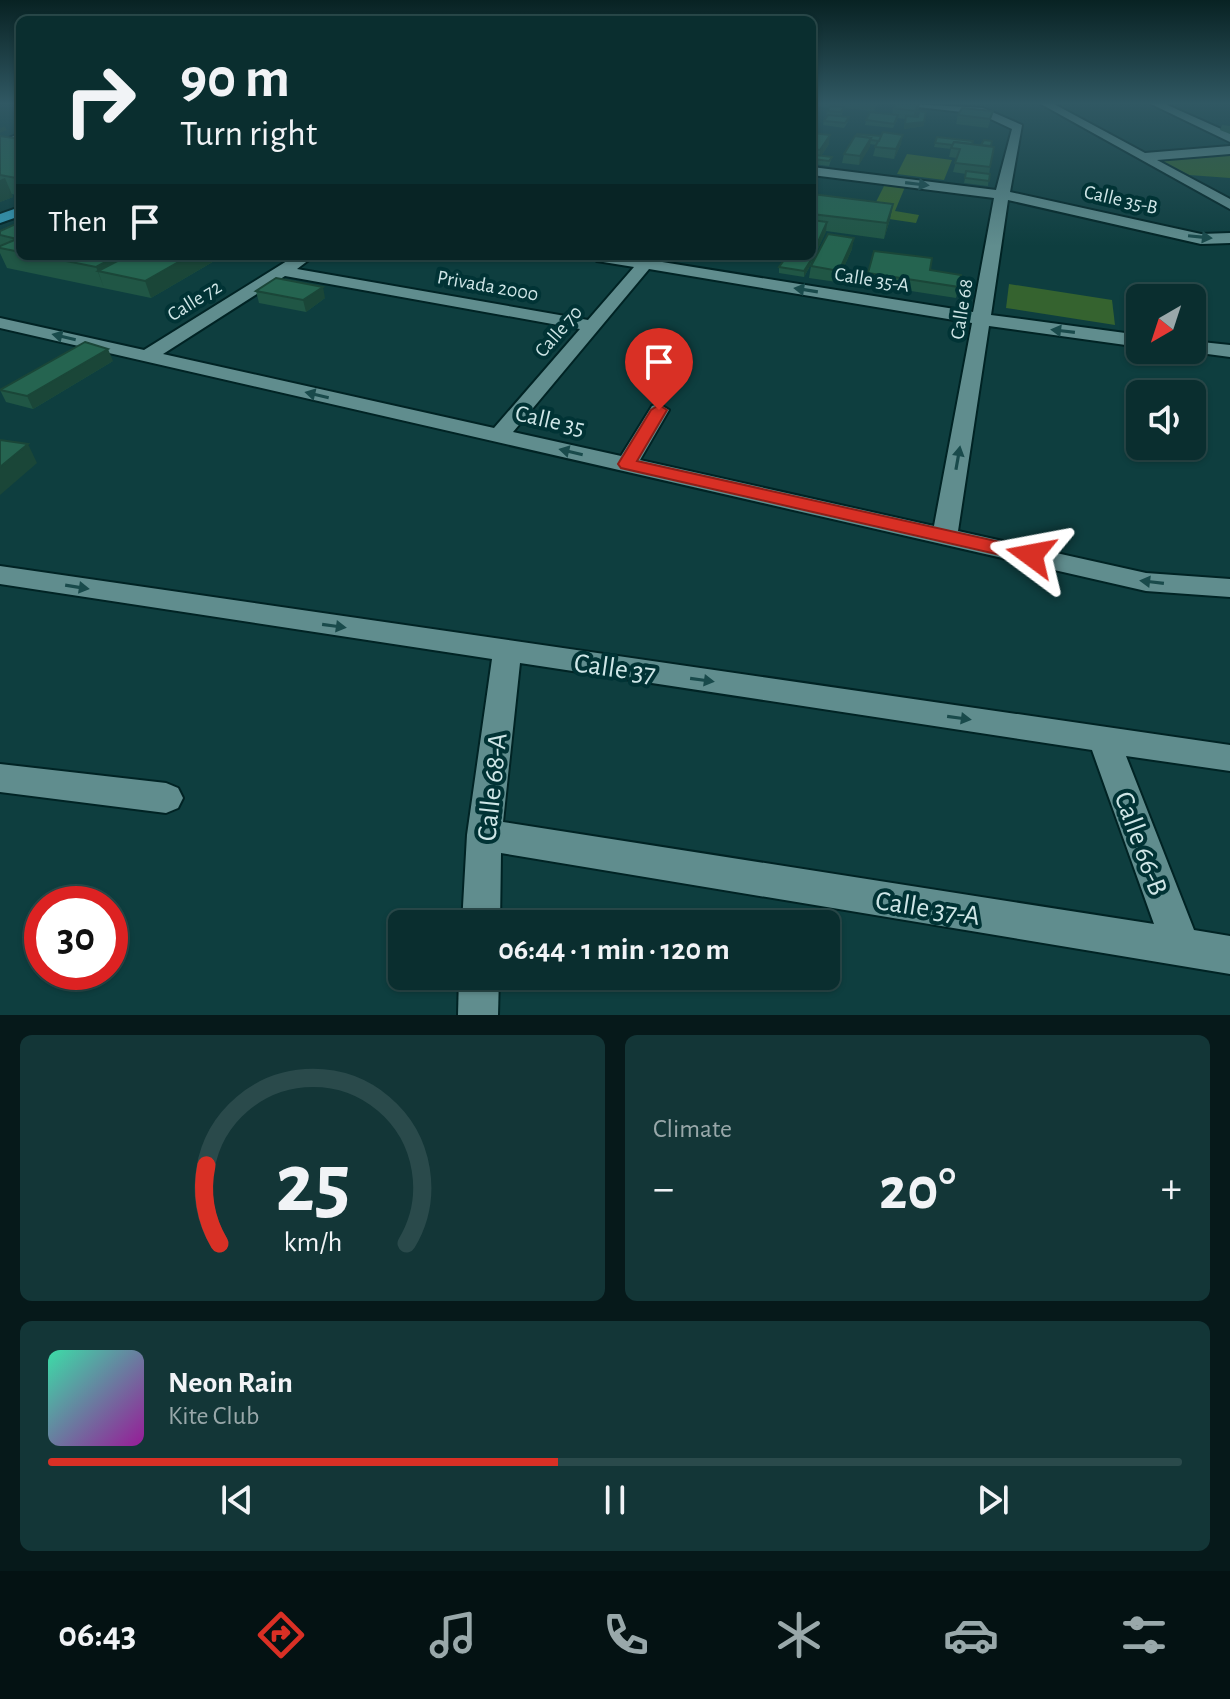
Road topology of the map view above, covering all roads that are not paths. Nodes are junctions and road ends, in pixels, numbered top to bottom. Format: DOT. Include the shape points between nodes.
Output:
graph roads {
  1 [pos="1012,151"];
  2 [pos="1134,151"];
  3 [pos="1213,151"];
  4 [pos="1144,157"];
  5 [pos="816,172"];
  6 [pos="1002,195"];
  7 [pos="1230,205"];
  8 [pos="1230,238"];
  9 [pos="300,260"];
  10 [pos="649,260"];
  11 [pos="283,271"];
  12 [pos="982,319"];
  13 [pos="0,323"];
  14 [pos="592,326"];
  15 [pos="1126,339"];
  16 [pos="1206,349"];
  17 [pos="1230,352"];
  18 [pos="147,356"];
  19 [pos="659,410"];
  20 [pos="498,436"];
  21 [pos="627,464"];
  22 [pos="945,535"];
  23 [pos="0,575"];
  24 [pos="1230,588"];
  25 [pos="507,651"];
  26 [pos="1104,739"];
  27 [pos="1230,758"];
  28 [pos="0,778"];
  29 [pos="166,798"];
  30 [pos="484,835"];
  31 [pos="481,910"];
  32 [pos="1181,947"];
  33 [pos="1230,955"];
  34 [pos="479,990"];
  35 [pos="478,1015"];
  1 -- 6 [label="street, Calle 68"];
  2 -- 4 [label="street"];
  3 -- 4 [label="street"];
  4 -- 7 [label="street"];
  5 -- 6 [label="street, Calle 35-B, one-way"];
  6 -- 8 [label="street, Calle 35-B, one-way" via="1201,239"];
  6 -- 12 [label="street, Calle 68"];
  9 -- 11 [label="street, Calle 72"];
  12 -- 10 [label="street, Calle 35-A, one-way"];
  10 -- 14 [label="street, Calle 70"];
  11 -- 14 [label="street, Privada 2000"];
  11 -- 18 [label="street, Calle 72"];
  15 -- 12 [label="street, Calle 35-A, one-way"];
  22 -- 12 [label="street, Calle 68, one-way"];
  18 -- 13 [label="street, Calle 35, one-way"];
  14 -- 20 [label="street, Calle 70"];
  16 -- 17 [label="street"];
  20 -- 18 [label="street, Calle 35, one-way"];
  19 -- 21 [label="street"];
  21 -- 20 [label="street, Calle 35, one-way"];
  21 -- 22 [label="street, Calle 35"];
  24 -- 22 [label="street, Calle 35, one-way" via="1146,582"];
  23 -- 25 [label="street, Calle 37, one-way"];
  25 -- 26 [label="street, Calle 37, one-way"];
  25 -- 30 [label="street, Calle 68-A"];
  26 -- 27 [label="street, Calle 37"];
  26 -- 32 [label="street, Calle 66-B"];
  28 -- 29 [label="street"];
  30 -- 31 [label="street, Calle 68-A"];
  30 -- 32 [label="street, Calle 37-A"];
  32 -- 33 [label="street, Calle 37-A"];
  34 -- 35 [label="street"];
}
